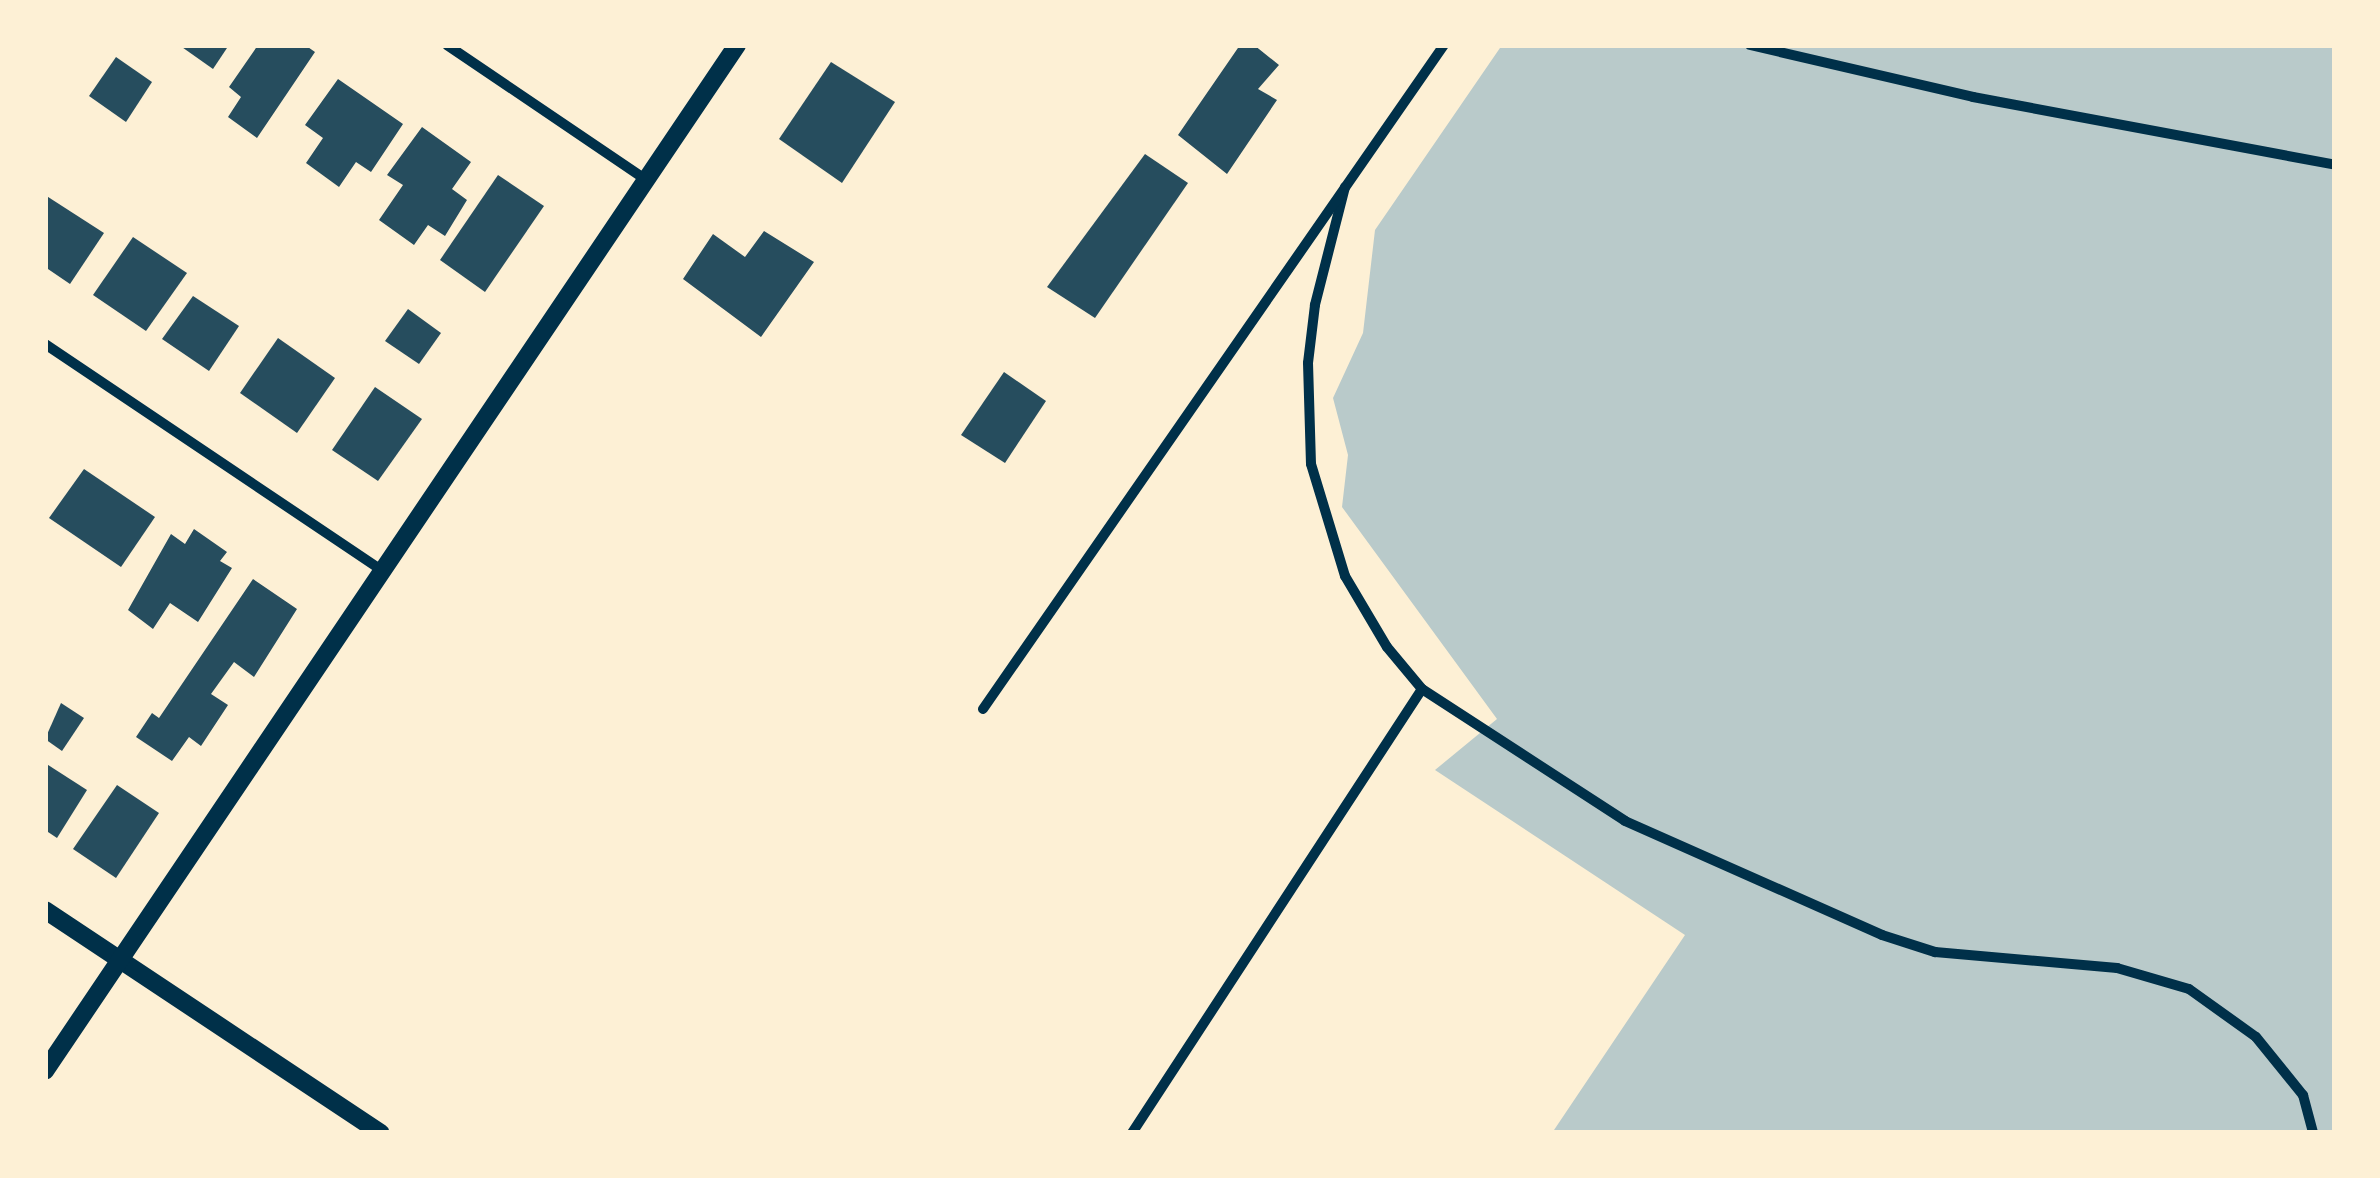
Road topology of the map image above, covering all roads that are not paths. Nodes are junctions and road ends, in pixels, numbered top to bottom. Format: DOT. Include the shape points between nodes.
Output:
graph roads {
  1 [pos="447,45"];
  2 [pos="737,45"];
  3 [pos="1444,45"];
  4 [pos="1750,45"];
  5 [pos="2335,165"];
  6 [pos="645,179"];
  7 [pos="1345,188"];
  8 [pos="45,344"];
  9 [pos="381,570"];
  10 [pos="1422,689"];
  11 [pos="983,709"];
  12 [pos="45,910"];
  13 [pos="120,959"];
  14 [pos="45,1071"];
  15 [pos="381,1133"];
  16 [pos="1132,1133"];
  17 [pos="2313,1133"];
  1 -- 6 [label="street"];
  2 -- 6 [label="street"];
  3 -- 7 [label="street"];
  4 -- 5 [label="street" via="1973,97"];
  6 -- 9 [label="street"];
  7 -- 10 [label="street" via="1315,305 1308,363 1312,464 1345,576 1387,647"];
  7 -- 11 [label="street"];
  8 -- 9 [label="street"];
  9 -- 13 [label="street"];
  10 -- 16 [label="street"];
  10 -- 17 [label="street" via="1625,821 1882,935 1965,956 2116,968 2190,989 2256,1037 2303,1095"];
  12 -- 13 [label="street"];
  13 -- 14 [label="street"];
  13 -- 15 [label="street"];
}
